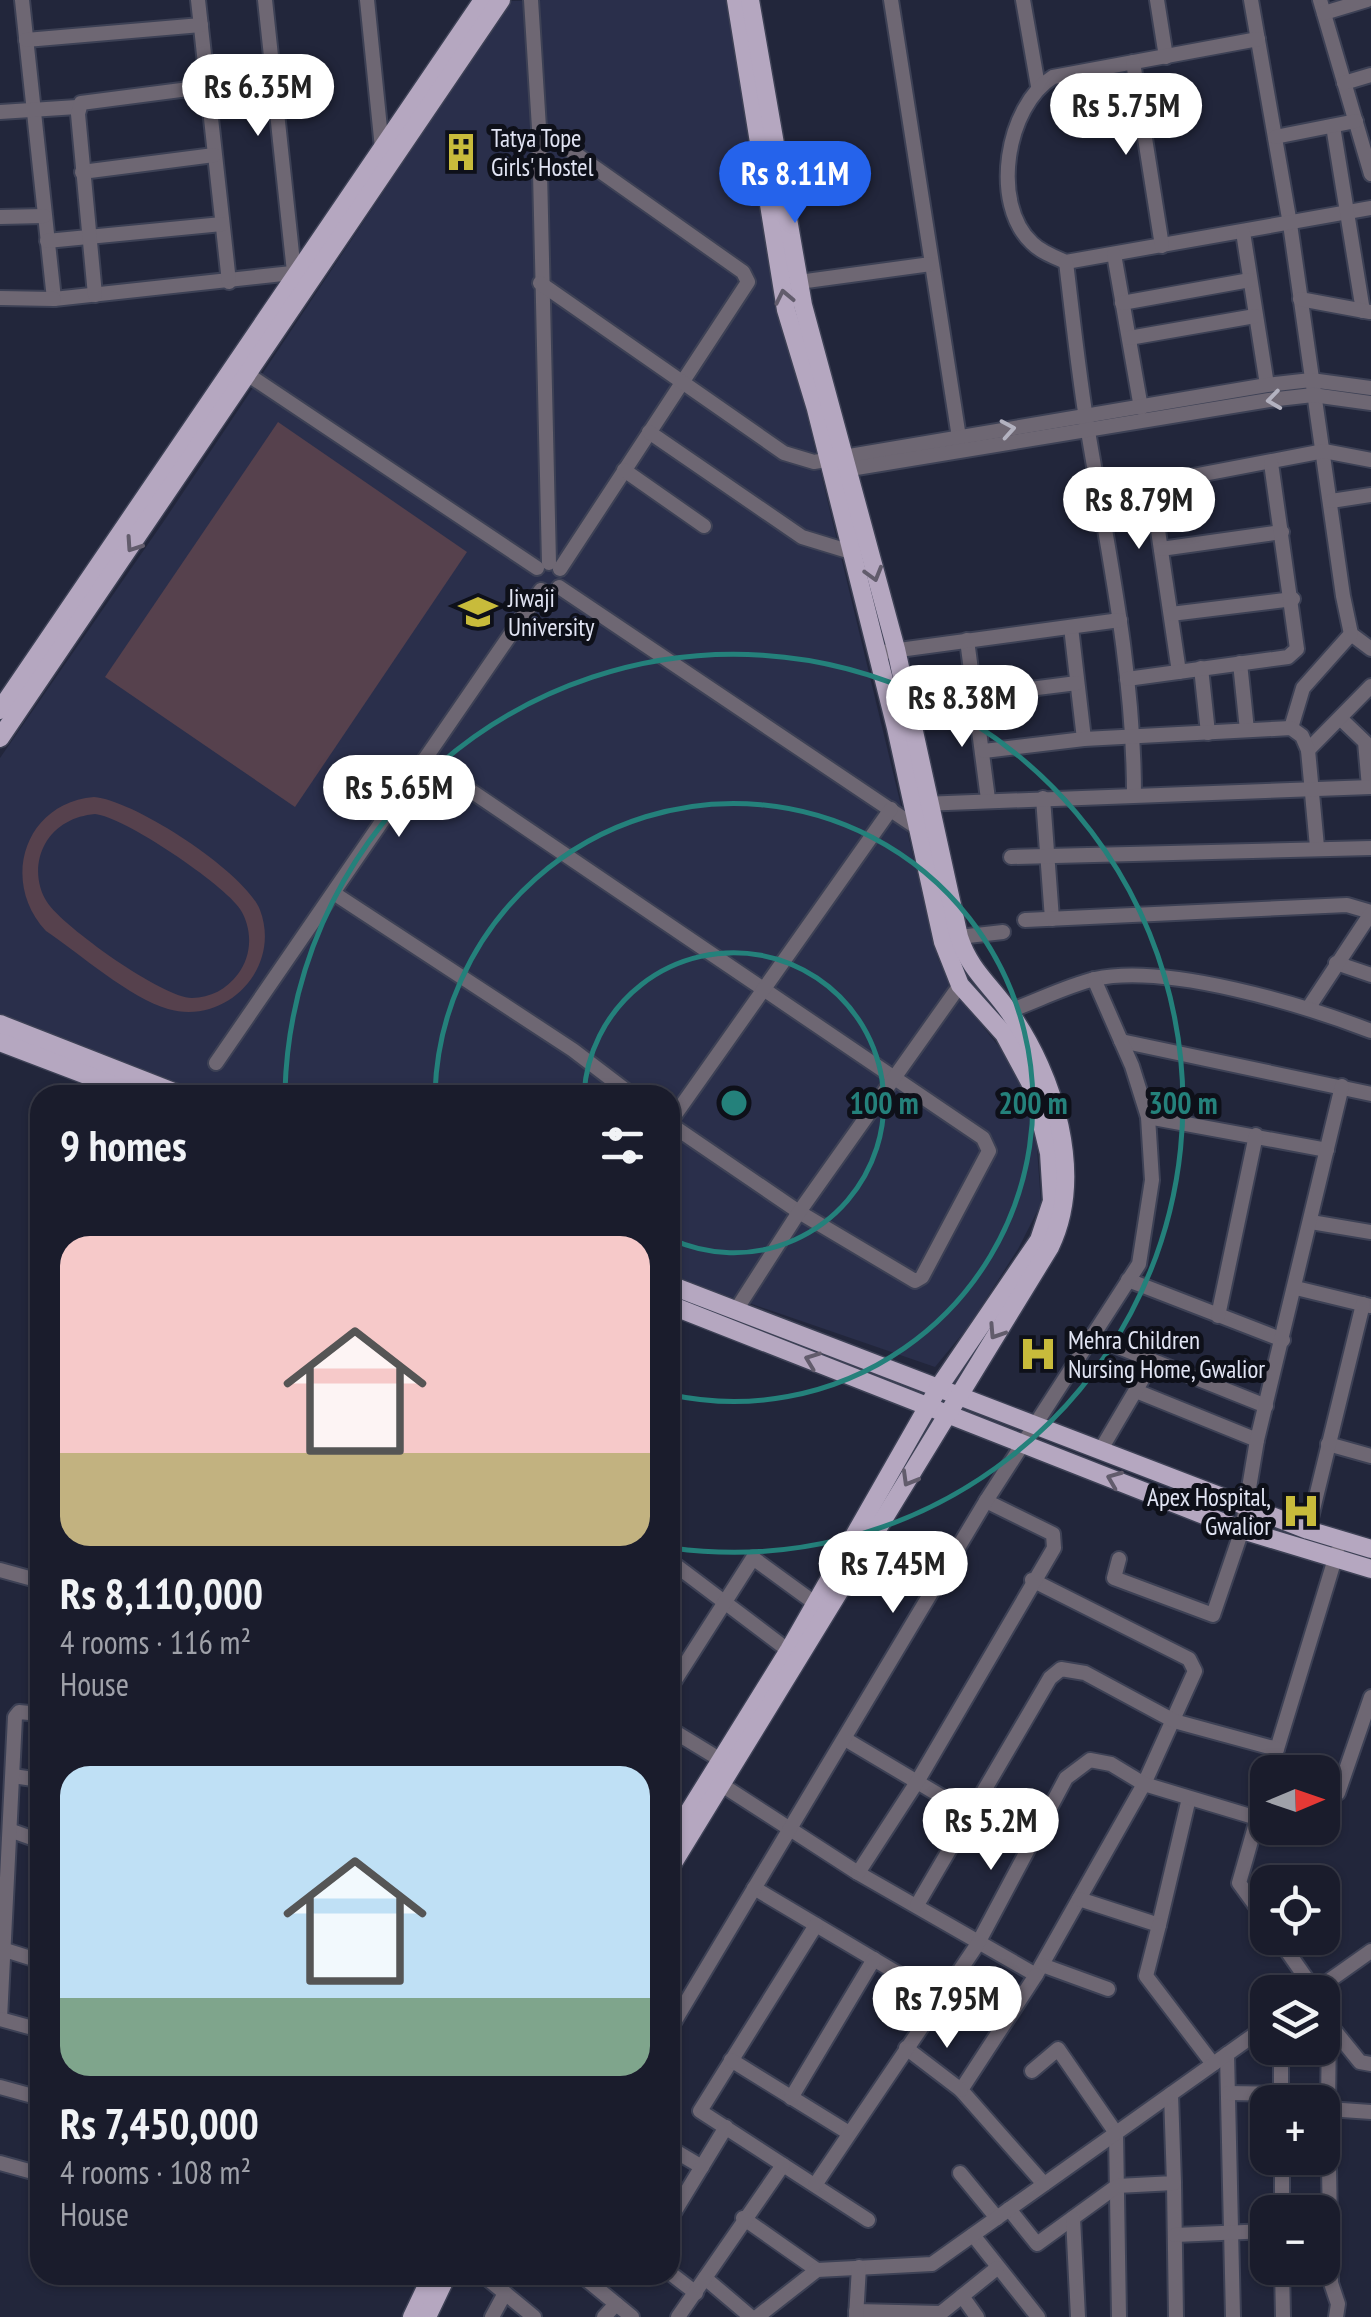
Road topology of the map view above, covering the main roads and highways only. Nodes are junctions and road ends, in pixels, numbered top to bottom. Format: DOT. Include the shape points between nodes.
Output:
graph roads {
  1 [pos="483,0"];
  2 [pos="501,0"];
  3 [pos="736,0"];
  4 [pos="750,0"];
  5 [pos="837,464"];
  6 [pos="886,651"];
  7 [pos="0,710"];
  8 [pos="0,738"];
  9 [pos="922,804"];
  10 [pos="989,1003"];
  11 [pos="0,1024"];
  12 [pos="0,1042"];
  13 [pos="113,1085"];
  14 [pos="156,1085"];
  15 [pos="1059,1184"];
  16 [pos="680,1289"];
  17 [pos="680,1309"];
  18 [pos="939,1387"];
  19 [pos="958,1394"];
  20 [pos="938,1409"];
  21 [pos="878,1515"];
  22 [pos="1338,1550"];
  23 [pos="1371,1550"];
  24 [pos="1371,1569"];
  25 [pos="794,1655"];
  26 [pos="727,1763"];
  27 [pos="680,1828"];
  28 [pos="680,1852"];
  29 [pos="427,2285"];
  30 [pos="442,2285"];
  31 [pos="412,2317"];
  32 [pos="427,2317"];
  1 -- 7 [label="main road"];
  2 -- 8 [label="main road, one-way"];
  5 -- 3 [label="main road, one-way" via="782,293"];
  4 -- 5 [label="main road"];
  5 -- 6 [label="main road, one-way"];
  5 -- 6 [label="main road" via="851,552"];
  6 -- 9 [label="main road"];
  9 -- 10 [label="main road" via="959,937"];
  9 -- 10 [label="main road" via="920,830 943,942 960,985"];
  10 -- 15 [label="main road" via="1033,1088"];
  10 -- 15 [label="main road" via="1009,1011 1056,1114"];
  11 -- 14 [label="main road"];
  12 -- 13 [label="main road"];
  15 -- 18 [label="main road" via="1039,1240"];
  15 -- 19 [label="main road, one-way" via="1062,1221 1050,1247"];
  16 -- 18 [label="main road"];
  20 -- 17 [label="main road, one-way"];
  18 -- 19 [label="main road"];
  18 -- 20 [label="main road"];
  19 -- 20 [label="main road"];
  19 -- 22 [label="main road" via="1308,1530"];
  20 -- 21 [label="main road"];
  22 -- 20 [label="main road, one-way" via="1242,1530"];
  21 -- 25 [label="main road"];
  21 -- 25 [label="main road" via="816,1604"];
  22 -- 23 [label="main road"];
  22 -- 24 [label="main road"];
  25 -- 26 [label="main road"];
  26 -- 27 [label="main road"];
  26 -- 28 [label="main road" via="722,1784"];
  29 -- 31 [label="main road"];
  30 -- 32 [label="main road"];
}
